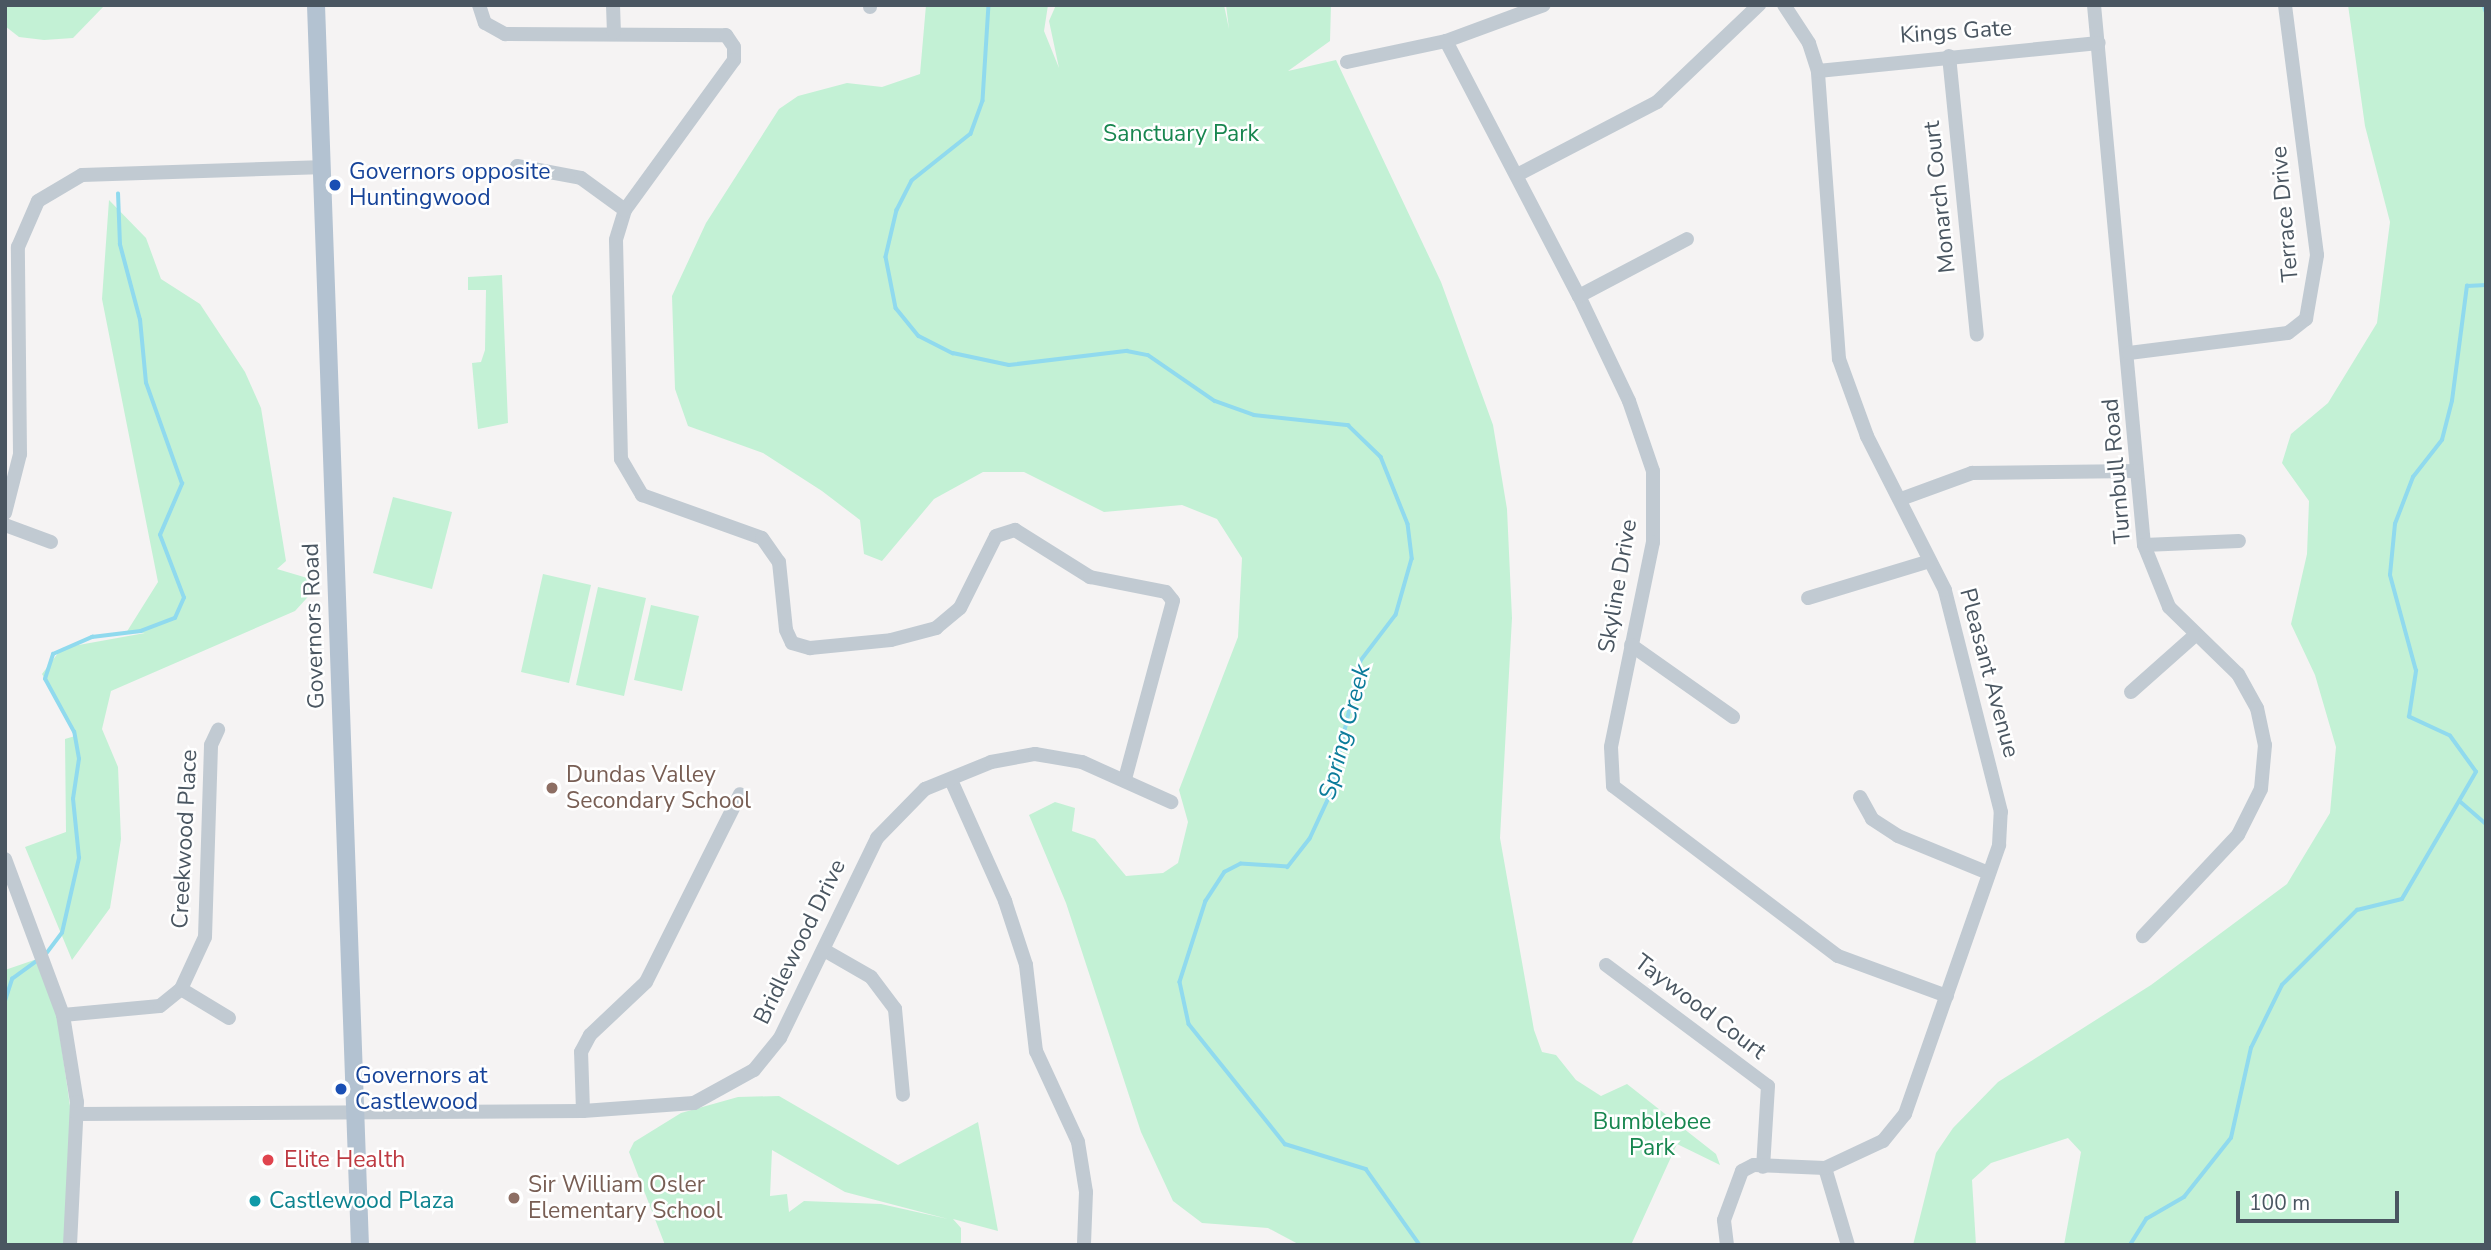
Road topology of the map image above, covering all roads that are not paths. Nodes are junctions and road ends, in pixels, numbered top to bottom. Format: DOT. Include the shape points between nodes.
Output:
graph roads {
  1 [pos="316,5"];
  2 [pos="479,5"];
  3 [pos="613,5"];
  4 [pos="1544,5"];
  5 [pos="1759,5"];
  6 [pos="1784,5"];
  7 [pos="2095,5"];
  8 [pos="2286,5"];
  9 [pos="614,32"];
  10 [pos="1446,41"];
  11 [pos="2099,43"];
  12 [pos="1949,56"];
  13 [pos="1347,62"];
  14 [pos="1818,71"];
  15 [pos="517,166"];
  16 [pos="318,167"];
  17 [pos="1517,175"];
  18 [pos="625,210"];
  19 [pos="1687,239"];
  20 [pos="1579,296"];
  21 [pos="1977,335"];
  22 [pos="2129,353"];
  23 [pos="5,354"];
  24 [pos="21,354"];
  25 [pos="2137,471"];
  26 [pos="1901,499"];
  27 [pos="5,513"];
  28 [pos="5,525"];
  29 [pos="2239,541"];
  30 [pos="51,542"];
  31 [pos="2144,545"];
  32 [pos="1930,561"];
  33 [pos="1808,598"];
  34 [pos="2194,636"];
  35 [pos="1631,645"];
  36 [pos="2131,692"];
  37 [pos="1733,717"];
  38 [pos="218,730"];
  39 [pos="1125,779"];
  40 [pos="951,780"];
  41 [pos="740,794"];
  42 [pos="1860,797"];
  43 [pos="1171,802"];
  44 [pos="5,859"];
  45 [pos="1988,873"];
  46 [pos="20,895"];
  47 [pos="5,902"];
  48 [pos="2143,936"];
  49 [pos="824,950"];
  50 [pos="1606,965"];
  51 [pos="181,989"];
  52 [pos="1947,996"];
  53 [pos="62,1015"];
  54 [pos="229,1018"];
  55 [pos="903,1095"];
  56 [pos="358,1111"];
  57 [pos="583,1111"];
  58 [pos="77,1114"];
  59 [pos="1759,1166"];
  60 [pos="1825,1168"];
  61 [pos="70,1245"];
  62 [pos="360,1245"];
  63 [pos="1084,1245"];
  64 [pos="1727,1245"];
  65 [pos="1848,1245"];
  1 -- 16 [label="main road, Governors Road"];
  2 -- 9 [label="street" via="485,23 505,34"];
  3 -- 9 [label="street"];
  4 -- 10 [label="street"];
  5 -- 17 [label="street" via="1657,102"];
  6 -- 14 [label="street, Pleasant Avenue" via="1809,43"];
  7 -- 11 [label="street, Turnbull Road"];
  8 -- 22 [label="street, Terrace Drive" via="2316,255 2306,318 2288,333"];
  9 -- 18 [label="street" via="726,35 734,47 734,60"];
  10 -- 13 [label="street"];
  10 -- 17 [label="street, Skyline Drive"];
  11 -- 12 [label="street, Kings Gate"];
  11 -- 22 [label="street, Turnbull Road"];
  12 -- 14 [label="street, Kings Gate"];
  12 -- 21 [label="street, Monarch Court"];
  14 -- 26 [label="street, Pleasant Avenue" via="1839,359 1867,436"];
  15 -- 18 [label="street" via="581,178"];
  16 -- 24 [label="street" via="82,175 64,182 38,201 24,222 18,247"];
  16 -- 56 [label="main road, Governors Road"];
  17 -- 20 [label="street, Skyline Drive"];
  18 -- 39 [label="street" via="615,268 621,459 642,495 762,538 779,562 786,630 792,643 810,648 891,640 936,628 960,608 996,536 1015,530 1090,577 1166,592 1173,601"];
  19 -- 20 [label="street"];
  20 -- 35 [label="street, Skyline Drive" via="1629,401 1653,471 1653,542"];
  22 -- 25 [label="street, Turnbull Road"];
  23 -- 24 [label="street"];
  24 -- 27 [label="street" via="20,454"];
  25 -- 26 [label="street" via="1984,472"];
  25 -- 31 [label="street, Turnbull Road"];
  26 -- 32 [label="street, Pleasant Avenue"];
  28 -- 30 [label="street"];
  29 -- 31 [label="street"];
  31 -- 34 [label="street, Turnbull Road" via="2169,607"];
  32 -- 33 [label="street"];
  32 -- 45 [label="street, Pleasant Avenue" via="1962,643 2001,812"];
  34 -- 36 [label="street"];
  34 -- 48 [label="street, Turnbull Road" via="2238,674 2257,708 2265,745 2261,789 2238,835"];
  35 -- 37 [label="street"];
  35 -- 52 [label="street, Skyline Drive" via="1608,770 1626,801 1838,956"];
  38 -- 51 [label="street, Creekwood Place" via="211,745 205,936"];
  39 -- 40 [label="street, Bridlewood Drive" via="1035,754"];
  39 -- 43 [label="street, Bridlewood Drive"];
  40 -- 49 [label="street, Bridlewood Drive" via="925,789 877,838"];
  40 -- 63 [label="street" via="1005,901 1026,965 1036,1051 1077,1142 1086,1192"];
  41 -- 57 [label="street" via="646,982 585,1044"];
  42 -- 45 [label="street" via="1872,819 1898,836"];
  44 -- 46 [label="street"];
  45 -- 52 [label="street, Pleasant Avenue"];
  46 -- 47 [label="street"];
  46 -- 53 [label="street"];
  49 -- 55 [label="street" via="871,977 895,1009"];
  49 -- 57 [label="street, Bridlewood Drive" via="800,1003 754,1070 694,1103"];
  50 -- 59 [label="street, Taywood Court" via="1768,1086"];
  51 -- 53 [label="street" via="160,1006"];
  51 -- 54 [label="street"];
  52 -- 60 [label="street, Pleasant Avenue" via="1905,1114 1883,1140"];
  53 -- 58 [label="street"];
  56 -- 57 [label="street, Bridlewood Drive"];
  56 -- 58 [label="street, Bridlewood Drive"];
  56 -- 62 [label="main road, Governors Road"];
  58 -- 61 [label="street"];
  59 -- 60 [label="street, Pleasant Avenue"];
  59 -- 64 [label="street" via="1742,1171 1732,1194 1724,1220"];
  60 -- 65 [label="street"];
}
